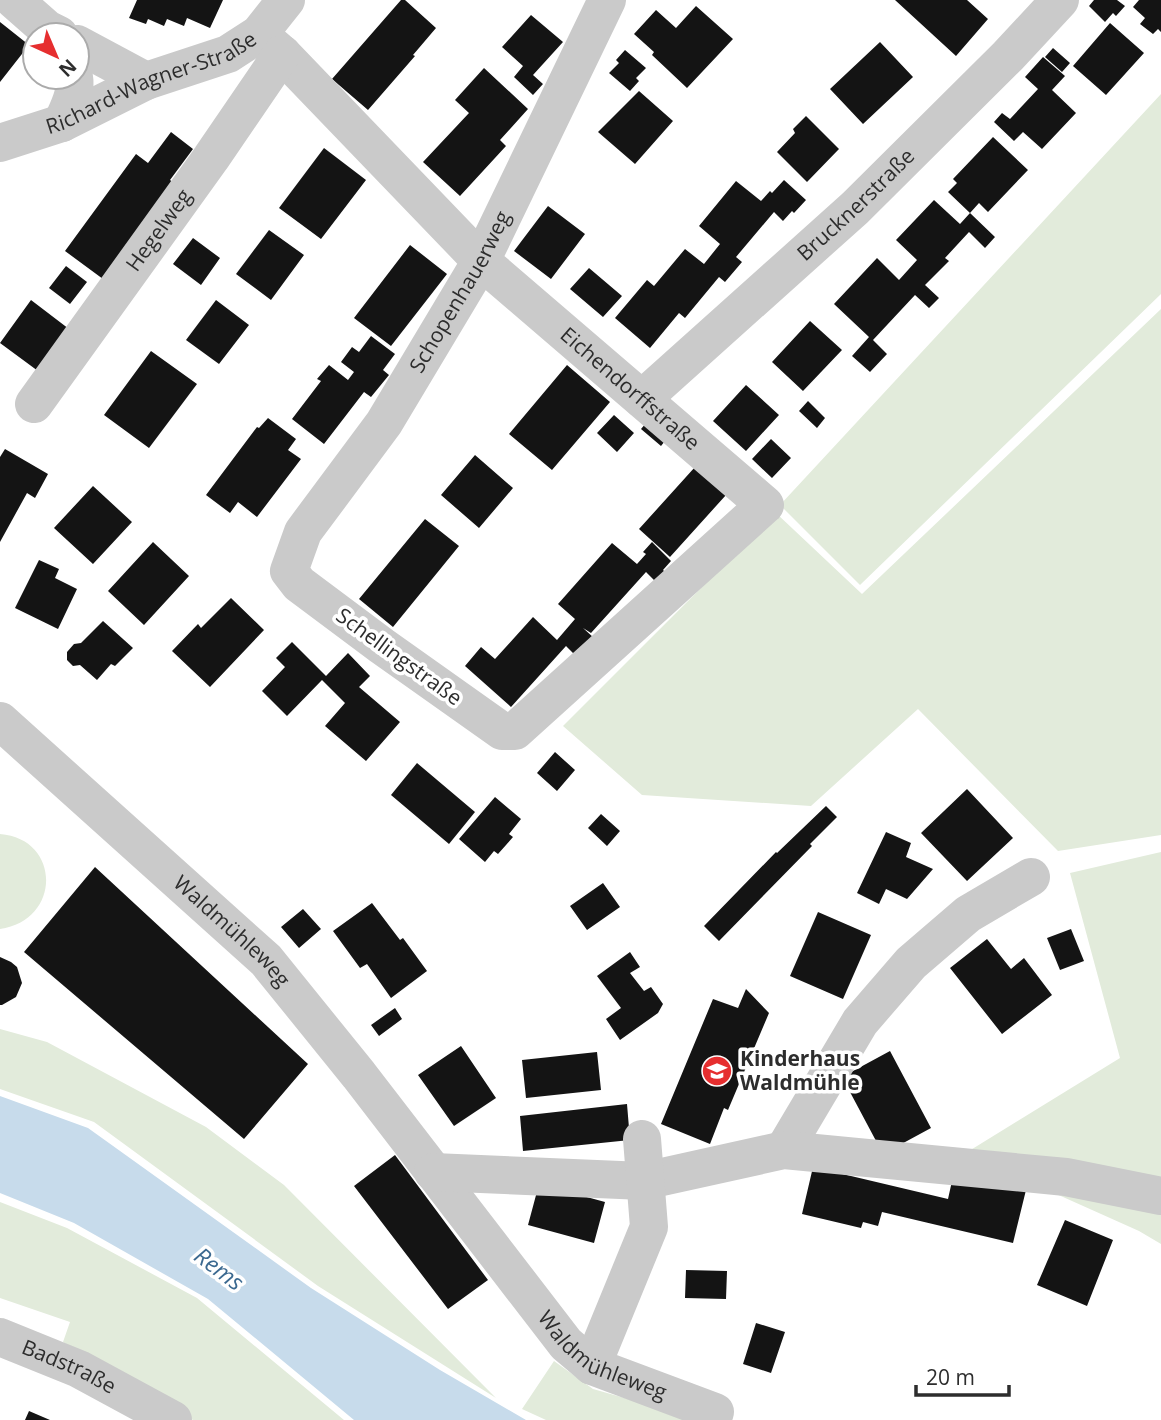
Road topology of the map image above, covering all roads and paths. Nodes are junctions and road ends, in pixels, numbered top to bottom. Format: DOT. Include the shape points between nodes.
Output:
graph roads {
  1 [pos="15,0"];
  2 [pos="286,0"];
  3 [pos="607,0"];
  4 [pos="1045,5"];
  5 [pos="41,21"];
  6 [pos="271,44"];
  7 [pos="91,53"];
  8 [pos="146,81"];
  9 [pos="73,91"];
  10 [pos="62,123"];
  11 [pos="0,143"];
  12 [pos="481,261"];
  13 [pos="642,399"];
  14 [pos="34,404"];
  15 [pos="289,571"];
  16 [pos="0,721"];
  17 [pos="515,732"];
  18 [pos="1031,877"];
  19 [pos="642,1139"];
  20 [pos="783,1150"];
  21 [pos="433,1172"];
  22 [pos="644,1181"];
  23 [pos="1161,1196"];
  24 [pos="0,1337"];
  25 [pos="592,1366"];
  26 [pos="715,1412"];
  27 [pos="173,1420"];
  1 -- 5 [label="street"];
  2 -- 6 [label="street, Richard-Wagner-Straße"];
  3 -- 12 [label="street, Schopenhauerweg"];
  4 -- 13 [label="street, Brucknerstraße" via="1008,56 855,208"];
  6 -- 8 [label="street, Richard-Wagner-Straße"];
  6 -- 12 [label="street, Eichendorffstraße"];
  6 -- 14 [label="street, Hegelweg" via="211,158"];
  7 -- 8 [label="street"];
  8 -- 10 [label="street, Richard-Wagner-Straße"];
  9 -- 10 [label="street"];
  10 -- 11 [label="street, Richard-Wagner-Straße"];
  12 -- 13 [label="street, Eichendorffstraße"];
  12 -- 15 [label="street, Schopenhauerweg" via="384,423 303,532"];
  13 -- 17 [label="street, Eichendorffstraße" via="765,505"];
  15 -- 17 [label="street, Schellingstraße" via="299,584 382,646 502,731"];
  16 -- 21 [label="street, Waldmühleweg" via="266,960"];
  18 -- 20 [label="street" via="968,914 911,963 860,1022"];
  19 -- 22 [label="street"];
  20 -- 22 [label="street"];
  20 -- 23 [label="street" via="1066,1177"];
  21 -- 22 [label="street"];
  21 -- 25 [label="street, Waldmühleweg" via="566,1345"];
  22 -- 25 [label="street" via="649,1227"];
  24 -- 27 [label="street, Badstraße" via="79,1369"];
  25 -- 26 [label="street, Waldmühleweg"];
}
